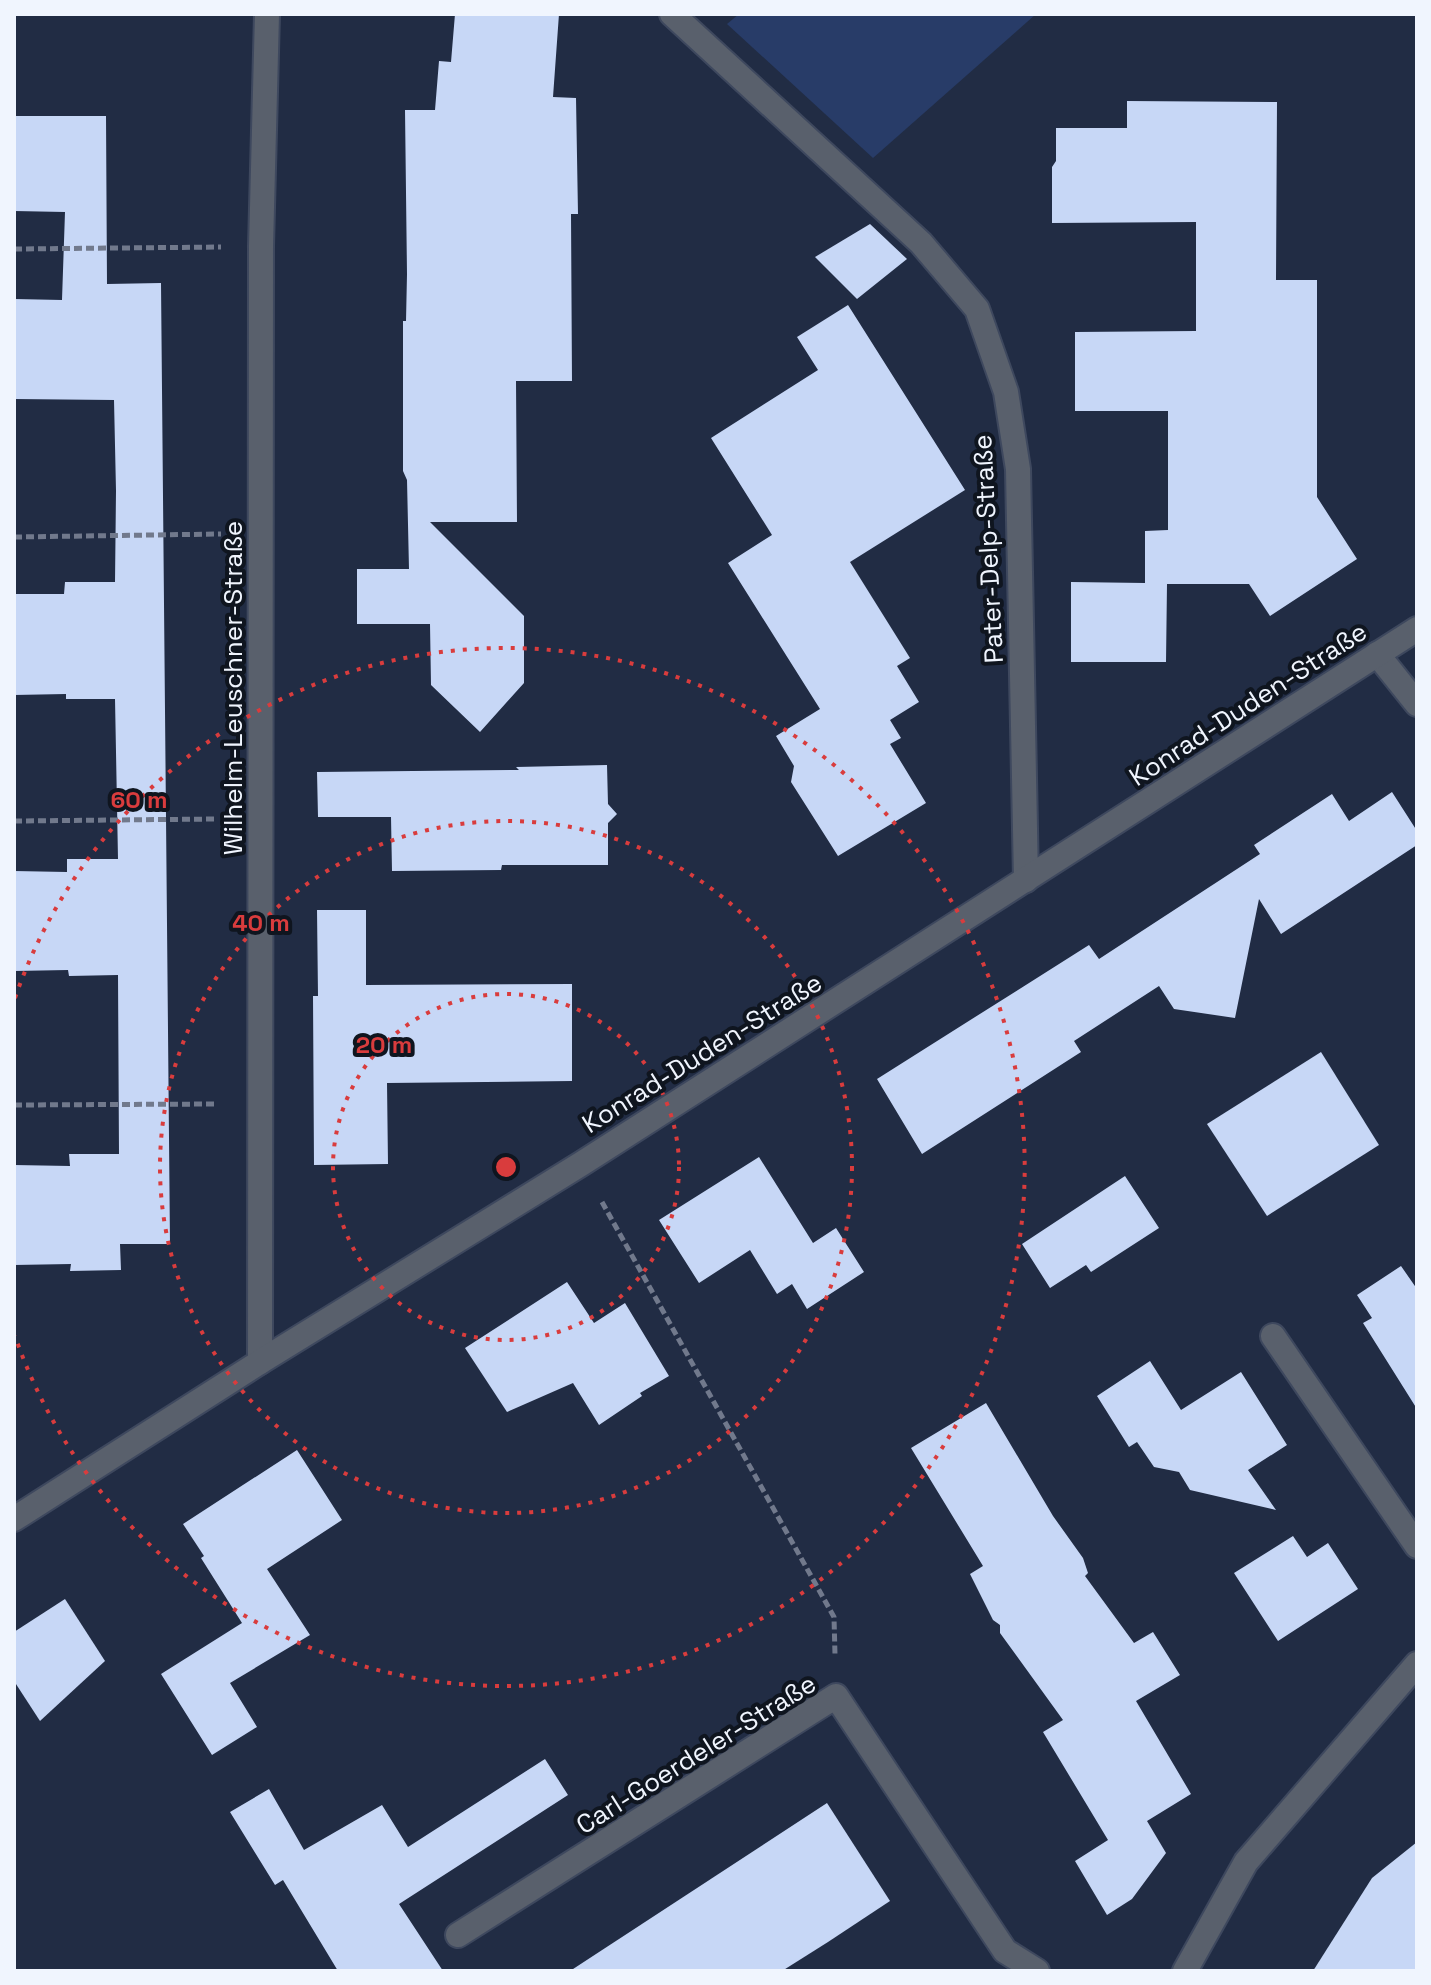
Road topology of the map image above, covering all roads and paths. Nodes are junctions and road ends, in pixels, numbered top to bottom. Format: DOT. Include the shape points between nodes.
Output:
graph roads {
  1 [pos="267,14"];
  2 [pos="672,14"];
  3 [pos="261,246"];
  4 [pos="14,249"];
  5 [pos="261,534"];
  6 [pos="14,537"];
  7 [pos="1417,629"];
  8 [pos="1377,654"];
  9 [pos="1417,704"];
  10 [pos="261,818"];
  11 [pos="14,821"];
  12 [pos="1026,880"];
  13 [pos="260,1104"];
  14 [pos="14,1105"];
  15 [pos="581,1164"];
  16 [pos="1273,1336"];
  17 [pos="260,1362"];
  18 [pos="14,1519"];
  19 [pos="1417,1546"];
  20 [pos="1417,1664"];
  21 [pos="836,1696"];
  22 [pos="458,1935"];
  23 [pos="1037,1971"];
  24 [pos="1185,1971"];
  1 -- 3 [label="street, Wilhelm-Leuschner-Straße"];
  2 -- 12 [label="street, Pater-Delp-Straße" via="921,243 977,309 1006,392 1018,469"];
  3 -- 4 [label="path"];
  3 -- 5 [label="street, Wilhelm-Leuschner-Straße"];
  5 -- 6 [label="path"];
  5 -- 10 [label="street, Wilhelm-Leuschner-Straße"];
  7 -- 8 [label="street, Konrad-Duden-Straße"];
  8 -- 9 [label="street"];
  8 -- 12 [label="street, Konrad-Duden-Straße"];
  10 -- 11 [label="path"];
  10 -- 13 [label="street, Wilhelm-Leuschner-Straße"];
  12 -- 15 [label="street, Konrad-Duden-Straße"];
  13 -- 14 [label="path"];
  13 -- 17 [label="street, Wilhelm-Leuschner-Straße"];
  15 -- 17 [label="street, Konrad-Duden-Straße"];
  15 -- 21 [label="path" via="834,1617"];
  16 -- 19 [label="street"];
  17 -- 18 [label="street, Konrad-Duden-Straße"];
  20 -- 24 [label="street" via="1246,1862"];
  21 -- 22 [label="street, Carl-Goerdeler-Straße"];
  21 -- 23 [label="street, Carl-Goerdeler-Straße" via="1005,1951"];
}
